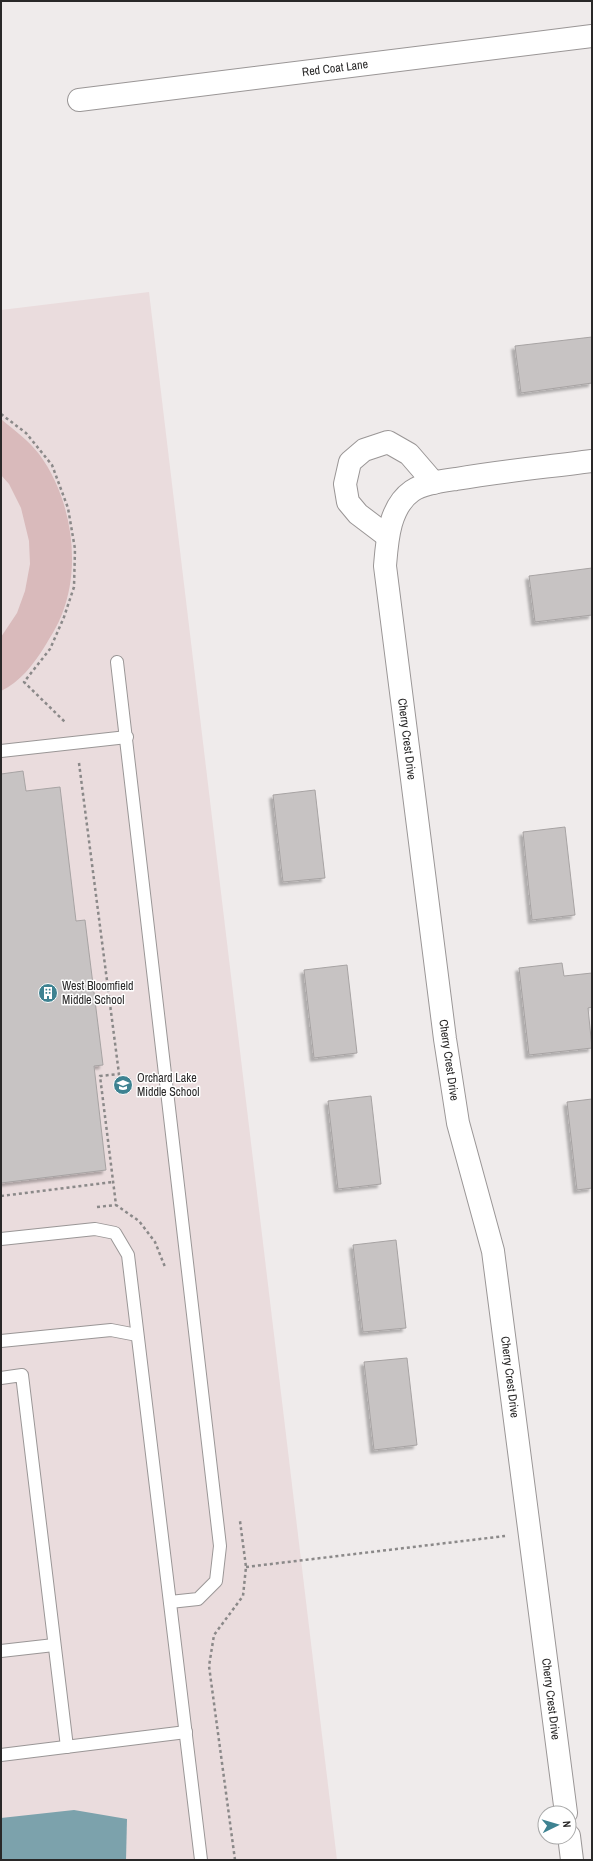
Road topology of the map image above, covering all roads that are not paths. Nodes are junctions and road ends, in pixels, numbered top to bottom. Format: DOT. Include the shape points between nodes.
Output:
graph roads {
  1 [pos="592,36"];
  2 [pos="78,100"];
  3 [pos="592,461"];
  4 [pos="434,483"];
  5 [pos="387,536"];
  6 [pos="117,662"];
  7 [pos="127,737"];
  8 [pos="1,751"];
  9 [pos="1,1239"];
  10 [pos="137,1335"];
  11 [pos="1,1341"];
  12 [pos="1,1378"];
  13 [pos="170,1602"];
  14 [pos="54,1645"];
  15 [pos="1,1651"];
  16 [pos="186,1732"];
  17 [pos="67,1747"];
  18 [pos="1,1755"];
  19 [pos="565,1805"];
  20 [pos="570,1845"];
  21 [pos="201,1860"];
  22 [pos="572,1860"];
  1 -- 2 [label="street, Red Coat Lane"];
  3 -- 4 [label="street, Cherry Crest Drive"];
  4 -- 5 [label="street, Cherry Crest Drive" via="412,491 398,506"];
  4 -- 5 [label="street" via="409,454 388,442 364,450 350,462 344,484 348,502 358,514"];
  5 -- 19 [label="street, Cherry Crest Drive" via="385,566 445,1039 458,1123 493,1251"];
  6 -- 7 [label="lane"];
  7 -- 8 [label="lane"];
  7 -- 13 [label="lane" via="220,1546 216,1581 198,1599"];
  9 -- 10 [label="lane" via="95,1229 115,1233 128,1255"];
  10 -- 11 [label="lane" via="110,1330"];
  10 -- 13 [label="lane"];
  12 -- 14 [label="lane" via="22,1375"];
  13 -- 16 [label="lane"];
  14 -- 15 [label="lane"];
  14 -- 17 [label="lane"];
  16 -- 17 [label="lane"];
  16 -- 21 [label="lane"];
  17 -- 18 [label="lane"];
  20 -- 22 [label="street"];
}
